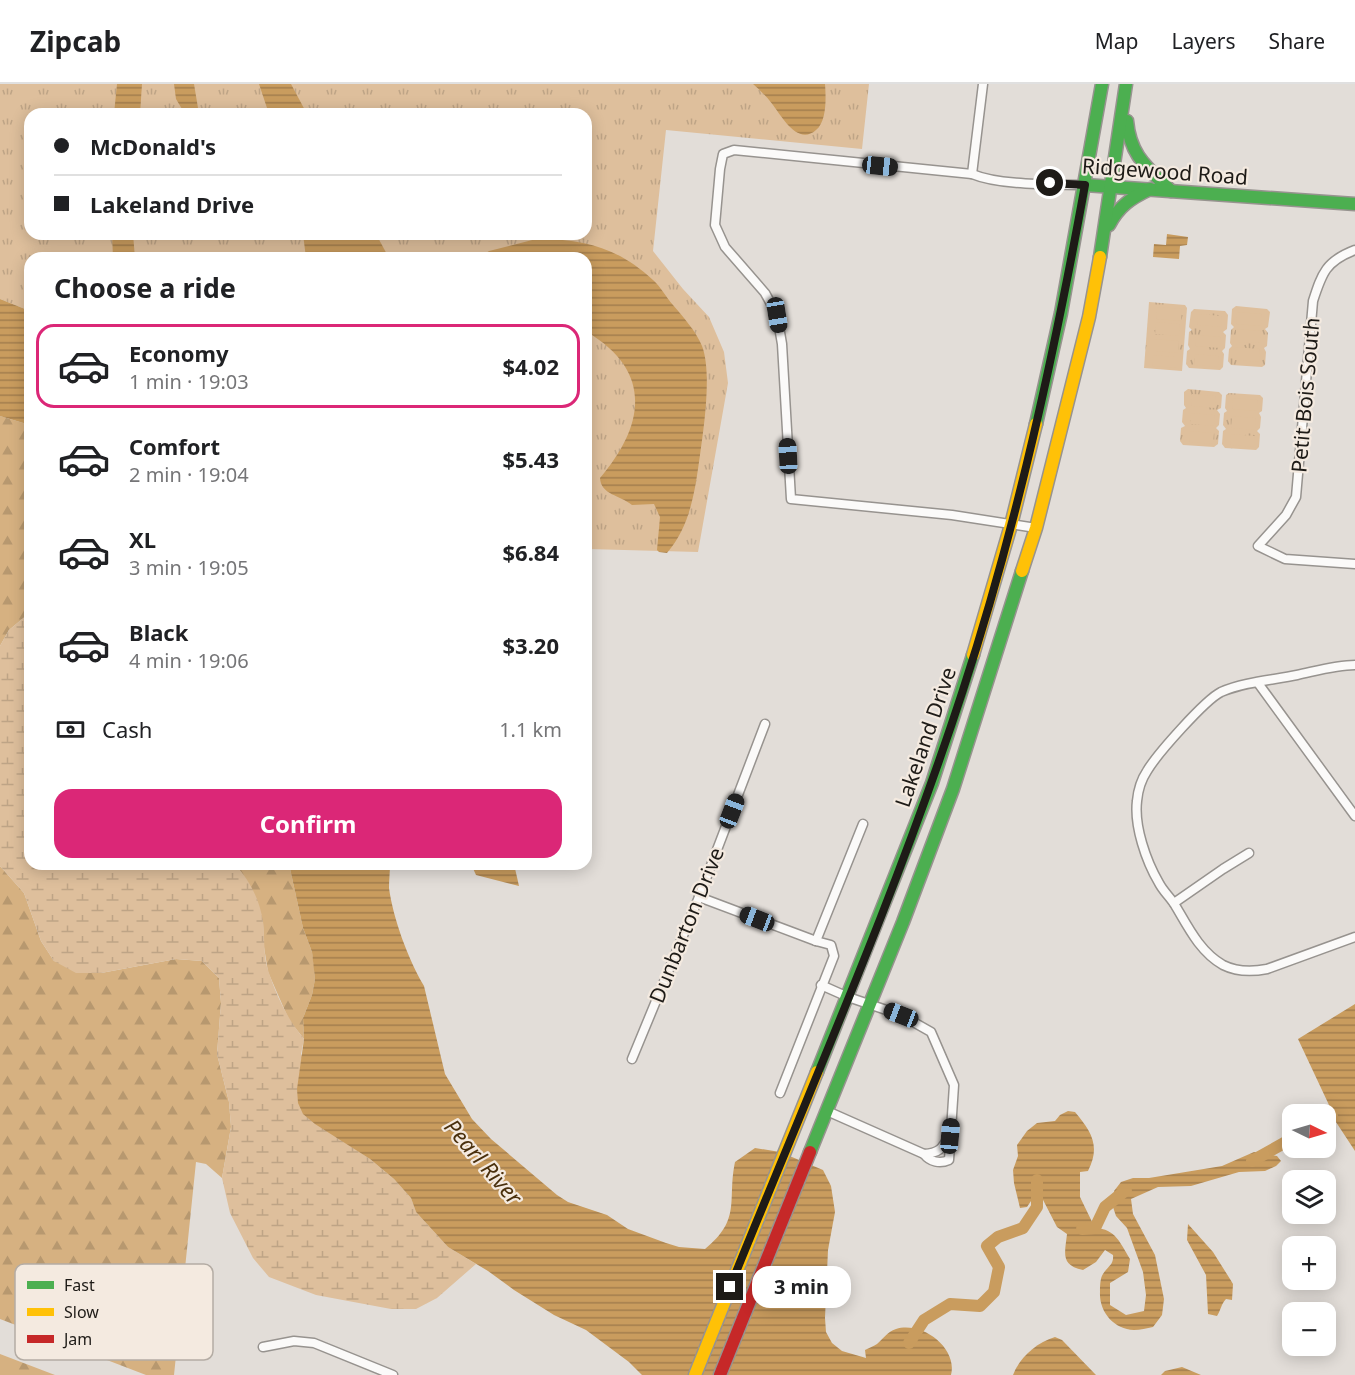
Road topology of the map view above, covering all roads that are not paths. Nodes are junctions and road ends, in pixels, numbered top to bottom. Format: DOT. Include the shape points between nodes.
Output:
graph roads {
  1 [pos="983,84"];
  2 [pos="1102,84"];
  3 [pos="1126,84"];
  4 [pos="972,174"];
  5 [pos="1085,185"];
  6 [pos="1112,186"];
  7 [pos="1150,189"];
  8 [pos="1172,191"];
  9 [pos="1355,204"];
  10 [pos="1104,236"];
  11 [pos="1355,250"];
  12 [pos="1011,525"];
  13 [pos="1036,528"];
  14 [pos="1355,564"];
  15 [pos="1355,665"];
  16 [pos="1258,683"];
  17 [pos="765,724"];
  18 [pos="1355,816"];
  19 [pos="863,824"];
  20 [pos="1250,853"];
  21 [pos="699,897"];
  22 [pos="1174,903"];
  23 [pos="1355,937"];
  24 [pos="816,941"];
  25 [pos="821,985"];
  26 [pos="848,997"];
  27 [pos="870,1003"];
  28 [pos="632,1059"];
  29 [pos="780,1093"];
  30 [pos="827,1111"];
  31 [pos="263,1347"];
  32 [pos="393,1375"];
  33 [pos="694,1375"];
  34 [pos="720,1375"];
  1 -- 4 [label="street"];
  2 -- 5 [label="main road, Lakeland Drive"];
  3 -- 6 [label="main road, Lakeland Drive"];
  3 -- 8 [label="main road" via="1130,144 1141,163"];
  4 -- 5 [label="street, Ridgewood Road" via="1033,184"];
  4 -- 12 [label="street, Ridgewood Road" via="734,150 723,154 715,225 725,247 765,293 777,315 791,499 952,515"];
  5 -- 6 [label="main road, Ridgewood Road"];
  5 -- 12 [label="main road, Lakeland Drive" via="1057,334"];
  6 -- 7 [label="main road, Ridgewood Road"];
  6 -- 10 [label="main road, Lakeland Drive"];
  7 -- 8 [label="main road, Ridgewood Road"];
  7 -- 10 [label="main road" via="1121,206"];
  8 -- 9 [label="main road, Ridgewood Road"];
  10 -- 13 [label="main road, Lakeland Drive" via="1073,385"];
  11 -- 14 [label="street, Petit Bois South" via="1324,269 1319,281 1313,301 1296,497 1286,515 1258,546 1285,559"];
  12 -- 13 [label="street"];
  12 -- 26 [label="main road, Lakeland Drive" via="980,638 932,783"];
  13 -- 27 [label="main road, Lakeland Drive" via="953,789"];
  15 -- 16 [label="street"];
  16 -- 18 [label="street"];
  16 -- 22 [label="street" via="1221,692 1204,704 1148,770 1139,787 1137,825 1143,845 1158,883"];
  17 -- 21 [label="street, Dunbarton Drive"];
  19 -- 24 [label="street"];
  20 -- 22 [label="street"];
  21 -- 24 [label="street"];
  21 -- 28 [label="street, Dunbarton Drive"];
  22 -- 23 [label="street" via="1206,951 1237,970 1267,969"];
  24 -- 25 [label="street" via="831,945 834,956"];
  25 -- 26 [label="street"];
  25 -- 29 [label="street"];
  26 -- 27 [label="street"];
  26 -- 33 [label="main road, Lakeland Drive"];
  27 -- 30 [label="main road, Lakeland Drive"];
  27 -- 30 [label="street" via="931,1032 954,1085 949,1160 928,1159"];
  30 -- 34 [label="main road, Lakeland Drive"];
  31 -- 32 [label="street" via="294,1341 314,1343"];
}
